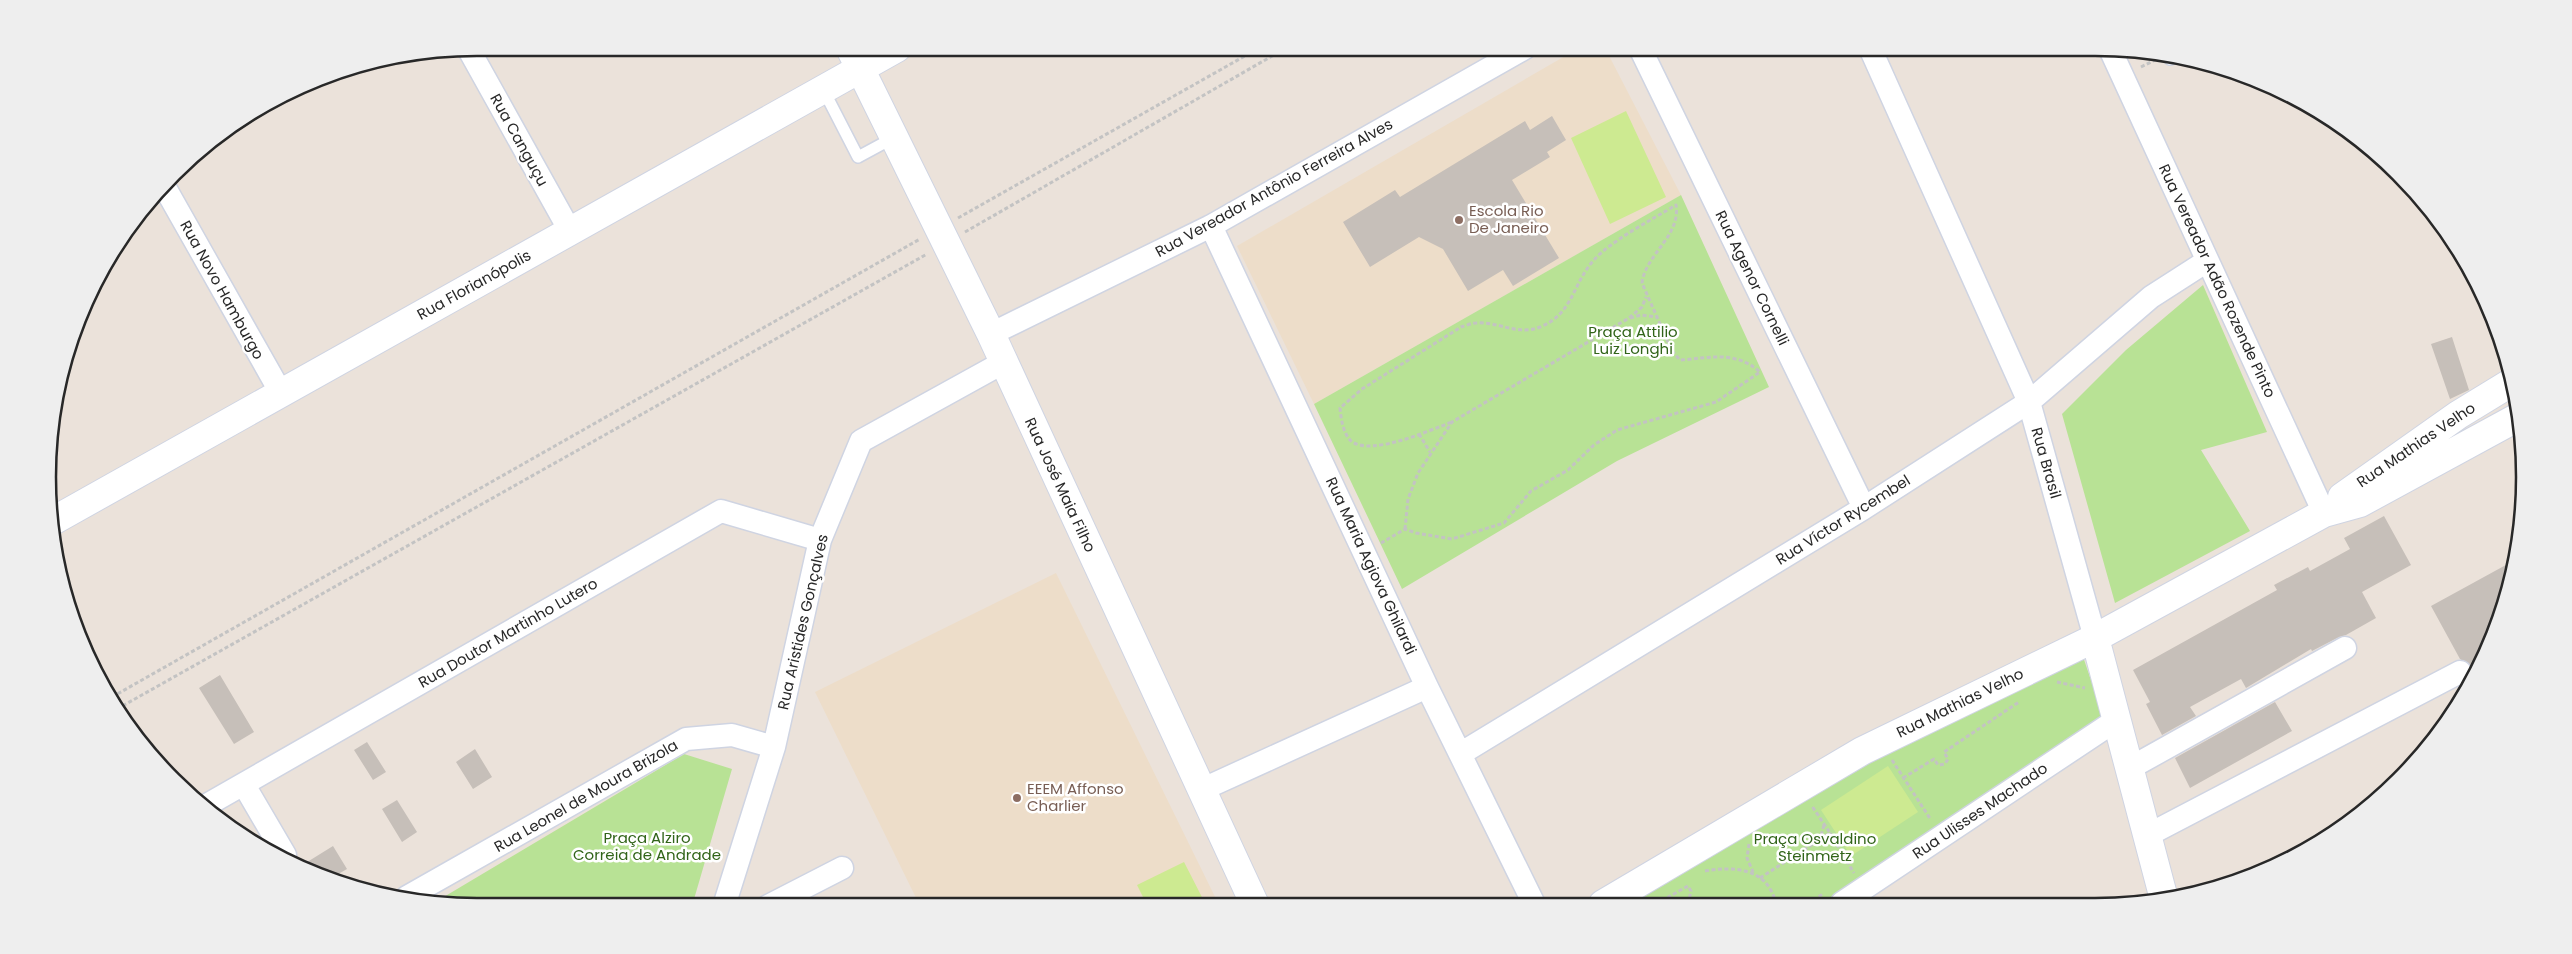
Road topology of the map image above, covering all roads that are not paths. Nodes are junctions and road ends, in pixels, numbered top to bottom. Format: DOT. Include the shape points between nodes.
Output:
graph roads {
  1 [pos="473,56"];
  2 [pos="1511,56"];
  3 [pos="1644,56"];
  4 [pos="1874,56"];
  5 [pos="856,57"];
  6 [pos="2113,57"];
  7 [pos="823,89"];
  8 [pos="895,137"];
  9 [pos="168,192"];
  10 [pos="1211,226"];
  11 [pos="570,231"];
  12 [pos="2207,261"];
  13 [pos="991,334"];
  14 [pos="1004,362"];
  15 [pos="2506,386"];
  16 [pos="281,393"];
  17 [pos="2029,402"];
  18 [pos="2512,420"];
  19 [pos="1864,508"];
  20 [pos="2324,513"];
  21 [pos="58,518"];
  22 [pos="820,540"];
  23 [pos="2095,638"];
  24 [pos="2345,648"];
  25 [pos="2460,672"];
  26 [pos="1427,687"];
  27 [pos="2118,720"];
  28 [pos="774,747"];
  29 [pos="1460,754"];
  30 [pos="2130,768"];
  31 [pos="244,785"];
  32 [pos="1201,790"];
  33 [pos="211,802"];
  34 [pos="2148,835"];
  35 [pos="281,849"];
  36 [pos="842,868"];
  37 [pos="2162,892"];
  38 [pos="414,893"];
  39 [pos="1837,896"];
  40 [pos="727,898"];
  41 [pos="784,898"];
  42 [pos="1252,898"];
  43 [pos="1531,898"];
  44 [pos="1613,898"];
  1 -- 11 [label="street, Rua Canguçu"];
  2 -- 10 [label="street, Rua Vereador Antônio Ferreira Alves"];
  3 -- 19 [label="street, Rua Agenor Cornelli"];
  4 -- 17 [label="street, Rua Brasil"];
  5 -- 7 [label="street, Rua Florianópolis"];
  5 -- 8 [label="street, Rua José Maia Filho"];
  6 -- 12 [label="street, Rua Vereador Adão Rozende Pinto"];
  7 -- 8 [label="lane" via="858,157"];
  7 -- 11 [label="street, Rua Florianópolis"];
  8 -- 13 [label="street, Rua José Maia Filho"];
  9 -- 16 [label="street, Rua Novo Hamburgo"];
  10 -- 13 [label="street, Rua Vereador Antônio Ferreira Alves"];
  10 -- 26 [label="street, Rua Maria Agiova Ghilardi"];
  11 -- 16 [label="street, Rua Florianópolis"];
  12 -- 17 [label="street, Rua Víctor Rycembel" via="2152,297"];
  12 -- 20 [label="street, Rua Vereador Adão Rozende Pinto"];
  13 -- 14 [label="street, Rua José Maia Filho"];
  14 -- 22 [label="street, Rua Aristides Gonçalves" via="861,441"];
  14 -- 32 [label="street, Rua José Maia Filho"];
  15 -- 20 [label="street, Rua Mathias Velho" via="2355,486"];
  16 -- 21 [label="street, Rua Florianópolis"];
  17 -- 19 [label="street, Rua Víctor Rycembel"];
  17 -- 23 [label="street, Rua Brasil"];
  18 -- 20 [label="street, Rua Mathias Velho" via="2360,503"];
  19 -- 29 [label="street, Rua Víctor Rycembel"];
  20 -- 23 [label="street, Rua Mathias Velho"];
  22 -- 28 [label="street, Rua Aristides Gonçalves"];
  22 -- 31 [label="street, Rua Doutor Martinho Lutero" via="721,511"];
  23 -- 27 [label="street, Rua Brasil"];
  23 -- 44 [label="street, Rua Mathias Velho" via="1862,751"];
  24 -- 30 [label="street"];
  25 -- 34 [label="street"];
  26 -- 29 [label="street, Rua Maria Agiova Ghilardi"];
  26 -- 32 [label="street"];
  27 -- 30 [label="street, Rua Brasil"];
  27 -- 39 [label="street, Rua Ulisses Machado"];
  28 -- 38 [label="street, Rua Leonel de Moura Brizola" via="732,735 686,739"];
  28 -- 40 [label="street, Rua Aristides Gonçalves"];
  29 -- 43 [label="street, Rua Maria Agiova Ghilardi"];
  30 -- 34 [label="street, Rua Brasil"];
  31 -- 33 [label="street, Rua Doutor Martinho Lutero"];
  31 -- 35 [label="street"];
  32 -- 42 [label="street, Rua José Maia Filho"];
  34 -- 37 [label="street, Rua Brasil"];
  36 -- 41 [label="street"];
}
